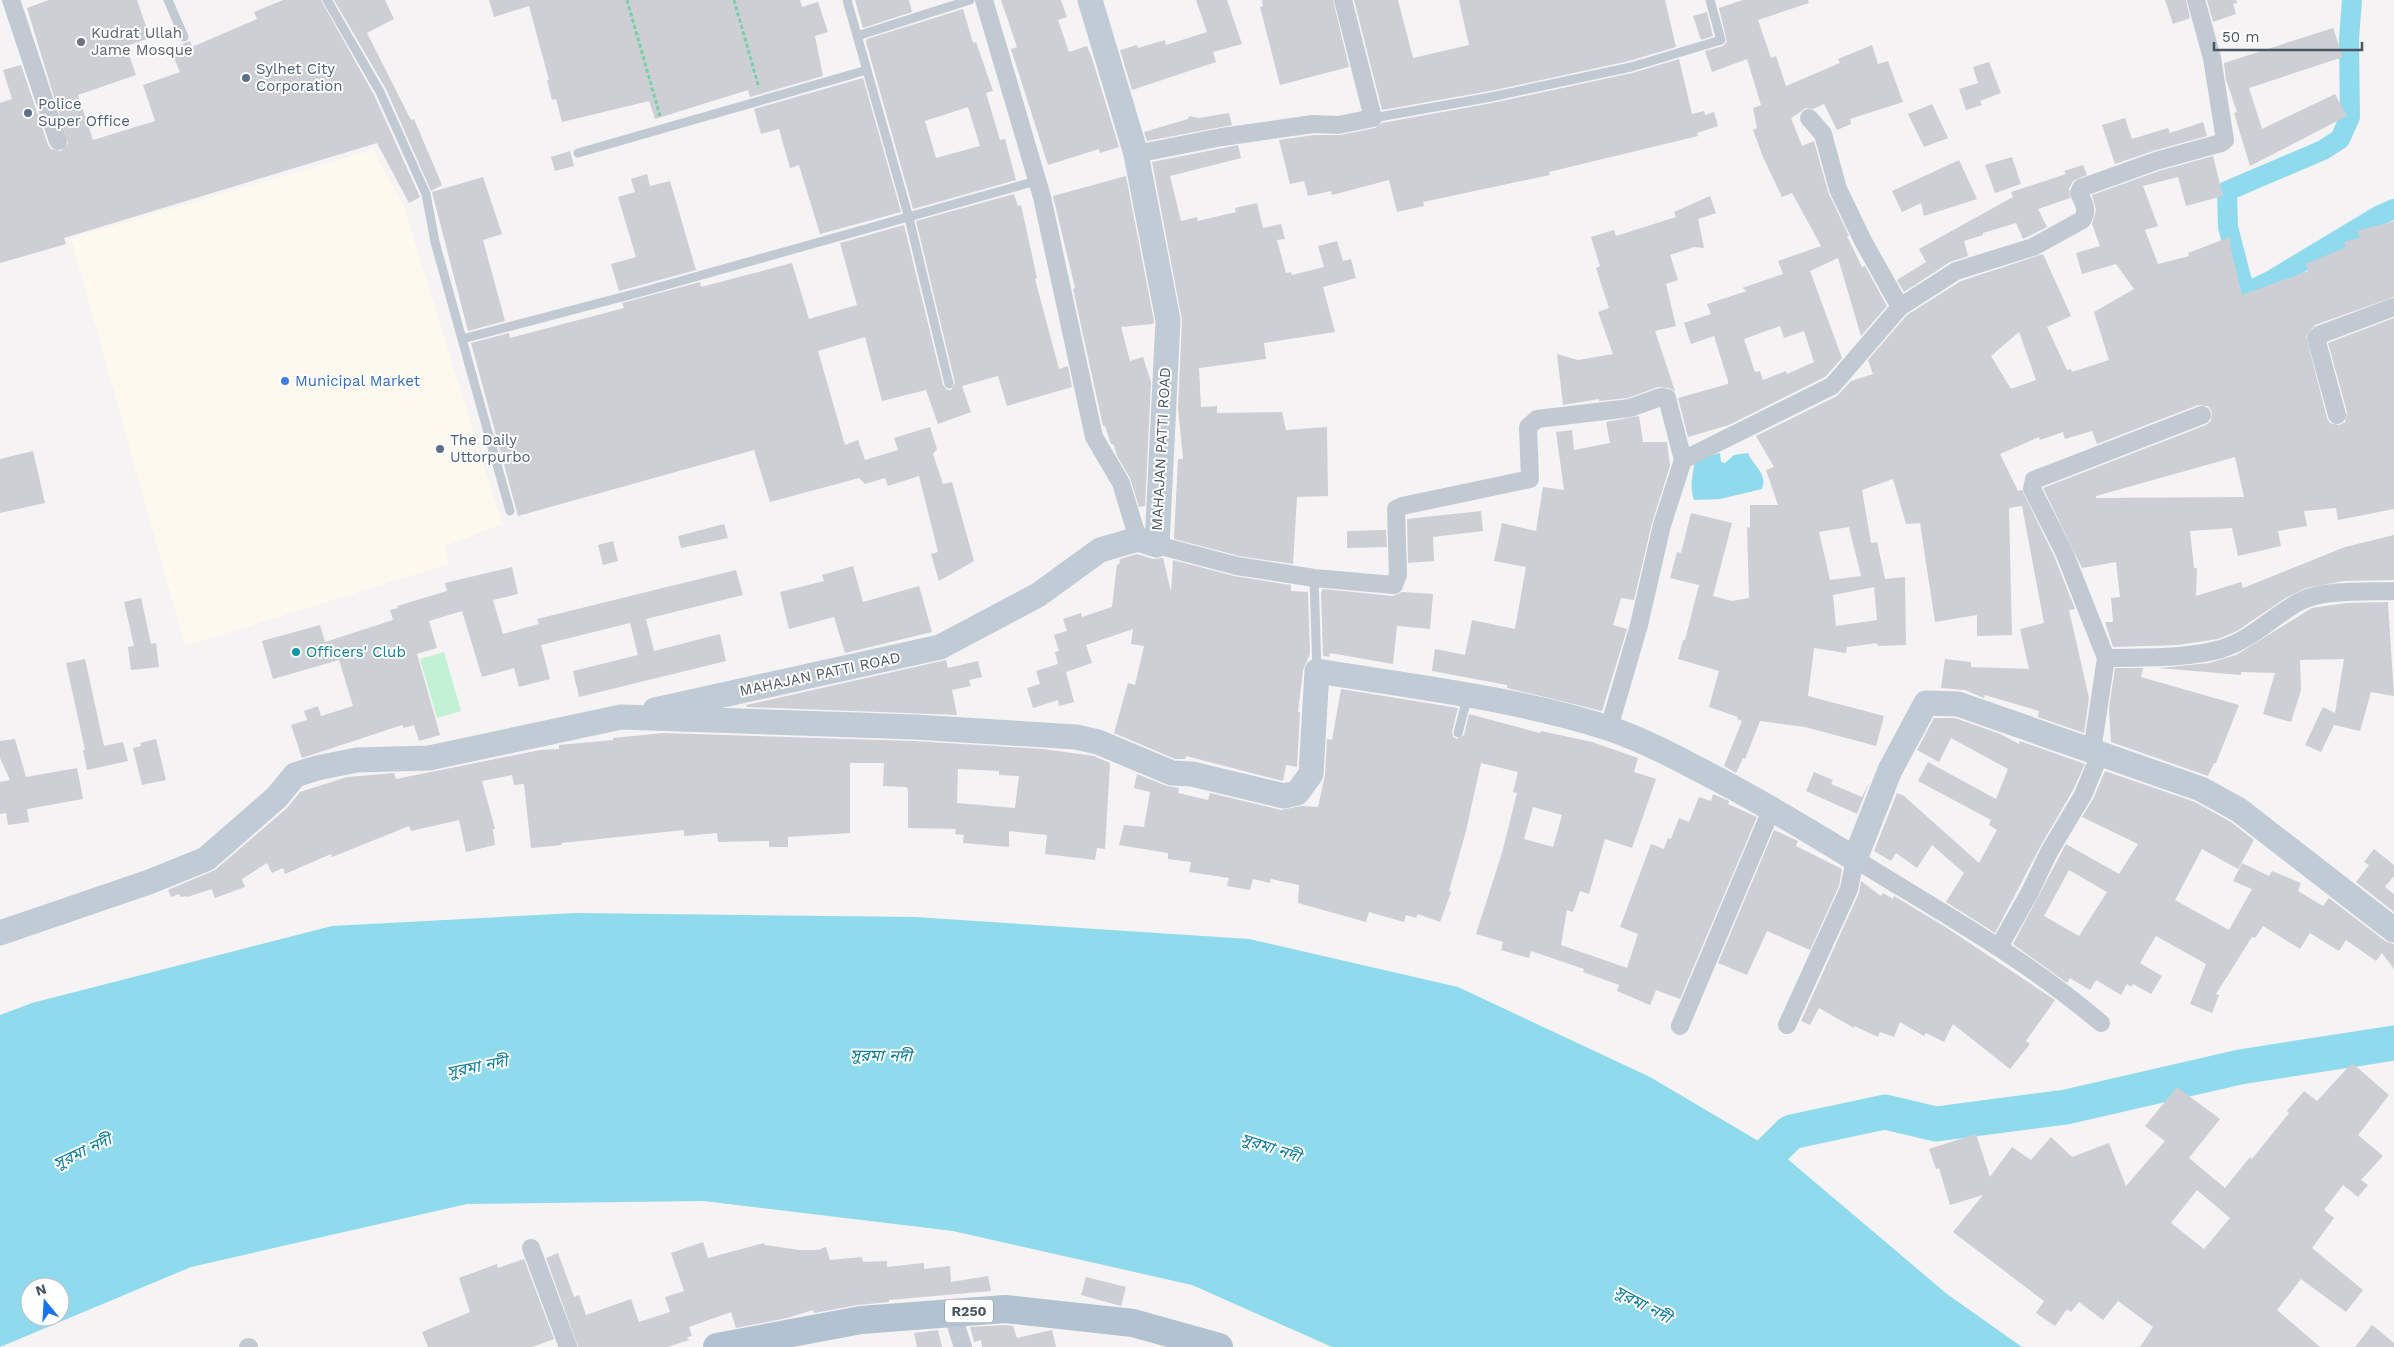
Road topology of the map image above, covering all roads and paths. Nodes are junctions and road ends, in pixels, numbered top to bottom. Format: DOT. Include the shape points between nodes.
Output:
graph roads {
  1 [pos="11,0"];
  2 [pos="168,0"];
  3 [pos="327,0"];
  4 [pos="627,0"];
  5 [pos="734,0"];
  6 [pos="847,0"];
  7 [pos="970,0"];
  8 [pos="984,0"];
  9 [pos="1090,0"];
  10 [pos="1344,0"];
  11 [pos="1710,0"];
  12 [pos="2196,0"];
  13 [pos="857,36"];
  14 [pos="184,37"];
  15 [pos="867,70"];
  16 [pos="762,101"];
  17 [pos="1373,118"];
  18 [pos="1809,118"];
  19 [pos="664,128"];
  20 [pos="58,141"];
  21 [pos="578,153"];
  22 [pos="1136,154"];
  23 [pos="1036,181"];
  24 [pos="909,218"];
  25 [pos="1900,307"];
  26 [pos="2394,307"];
  27 [pos="462,339"];
  28 [pos="949,384"];
  29 [pos="2337,414"];
  30 [pos="2202,415"];
  31 [pos="1683,460"];
  32 [pos="510,511"];
  33 [pos="1147,542"];
  34 [pos="1314,578"];
  35 [pos="2394,591"];
  36 [pos="2106,658"];
  37 [pos="1317,671"];
  38 [pos="1468,695"];
  39 [pos="621,717"];
  40 [pos="1609,728"];
  41 [pos="1458,733"];
  42 [pos="2096,752"];
  43 [pos="1772,808"];
  44 [pos="1856,859"];
  45 [pos="2384,914"];
  46 [pos="2394,930"];
  47 [pos="0,933"];
  48 [pos="1998,947"];
  49 [pos="2101,1023"];
  50 [pos="1787,1025"];
  51 [pos="1680,1026"];
  52 [pos="531,1248"];
  53 [pos="952,1313"];
  54 [pos="568,1347"];
  55 [pos="717,1347"];
  56 [pos="963,1347"];
  57 [pos="1219,1347"];
  1 -- 20 [label="street"];
  2 -- 14 [label="lane"];
  3 -- 27 [label="lane" via="380,92 426,194 435,242"];
  4 -- 19 [label="path"];
  5 -- 16 [label="path"];
  6 -- 13 [label="lane"];
  7 -- 13 [label="lane"];
  8 -- 23 [label="street"];
  9 -- 22 [label="street, MAHAJAN PATTI ROAD"];
  10 -- 17 [label="street"];
  11 -- 17 [label="lane" via="1721,40 1622,69"];
  12 -- 25 [label="street" via="2212,58 2226,140 2081,188 2079,193 2086,209 2082,220 2033,247 1956,270"];
  13 -- 15 [label="lane"];
  15 -- 16 [label="lane"];
  15 -- 24 [label="lane"];
  16 -- 19 [label="lane"];
  17 -- 22 [label="street" via="1338,125 1313,124 1222,137"];
  18 -- 25 [label="street" via="1822,134 1838,189 1858,232"];
  19 -- 21 [label="lane"];
  22 -- 33 [label="street, MAHAJAN PATTI ROAD" via="1168,320"];
  23 -- 24 [label="lane"];
  23 -- 33 [label="street" via="1094,437 1122,483"];
  24 -- 27 [label="lane"];
  24 -- 28 [label="lane"];
  25 -- 31 [label="street" via="1832,386"];
  26 -- 29 [label="street" via="2316,338"];
  27 -- 32 [label="lane"];
  30 -- 36 [label="street" via="2034,480 2032,489 2064,552"];
  31 -- 34 [label="street" via="1667,398 1661,397 1630,408 1537,419 1528,427 1530,479 1396,509 1398,575 1394,585"];
  31 -- 40 [label="street" via="1662,526 1639,625"];
  33 -- 34 [label="street" via="1237,566"];
  33 -- 39 [label="street, MAHAJAN PATTI ROAD" via="1100,550 1038,595 940,647"];
  34 -- 37 [label="lane"];
  35 -- 36 [label="street" via="2319,595 2300,601 2244,640 2220,649 2166,657"];
  36 -- 42 [label="street"];
  37 -- 38 [label="street"];
  37 -- 39 [label="street" via="1311,774 1297,793 1284,796 1192,774 1172,773 1114,748 1076,737 915,727"];
  38 -- 40 [label="street" via="1539,708"];
  38 -- 41 [label="lane"];
  39 -- 47 [label="street" via="429,758 357,760 295,775 276,797 206,859"];
  40 -- 43 [label="street" via="1653,746"];
  42 -- 44 [label="street" via="1958,704 1926,703 1890,770"];
  42 -- 45 [label="street" via="2201,789 2239,810"];
  42 -- 48 [label="street" via="2083,795"];
  43 -- 44 [label="street"];
  43 -- 51 [label="street"];
  44 -- 48 [label="street"];
  44 -- 50 [label="street" via="1849,889"];
  45 -- 46 [label="street"];
  48 -- 49 [label="street" via="2062,990"];
  52 -- 54 [label="street"];
  53 -- 55 [label="main road, R250" via="861,1320"];
  53 -- 56 [label="street"];
  53 -- 57 [label="main road, R250" via="1005,1309 1133,1322"];
}
